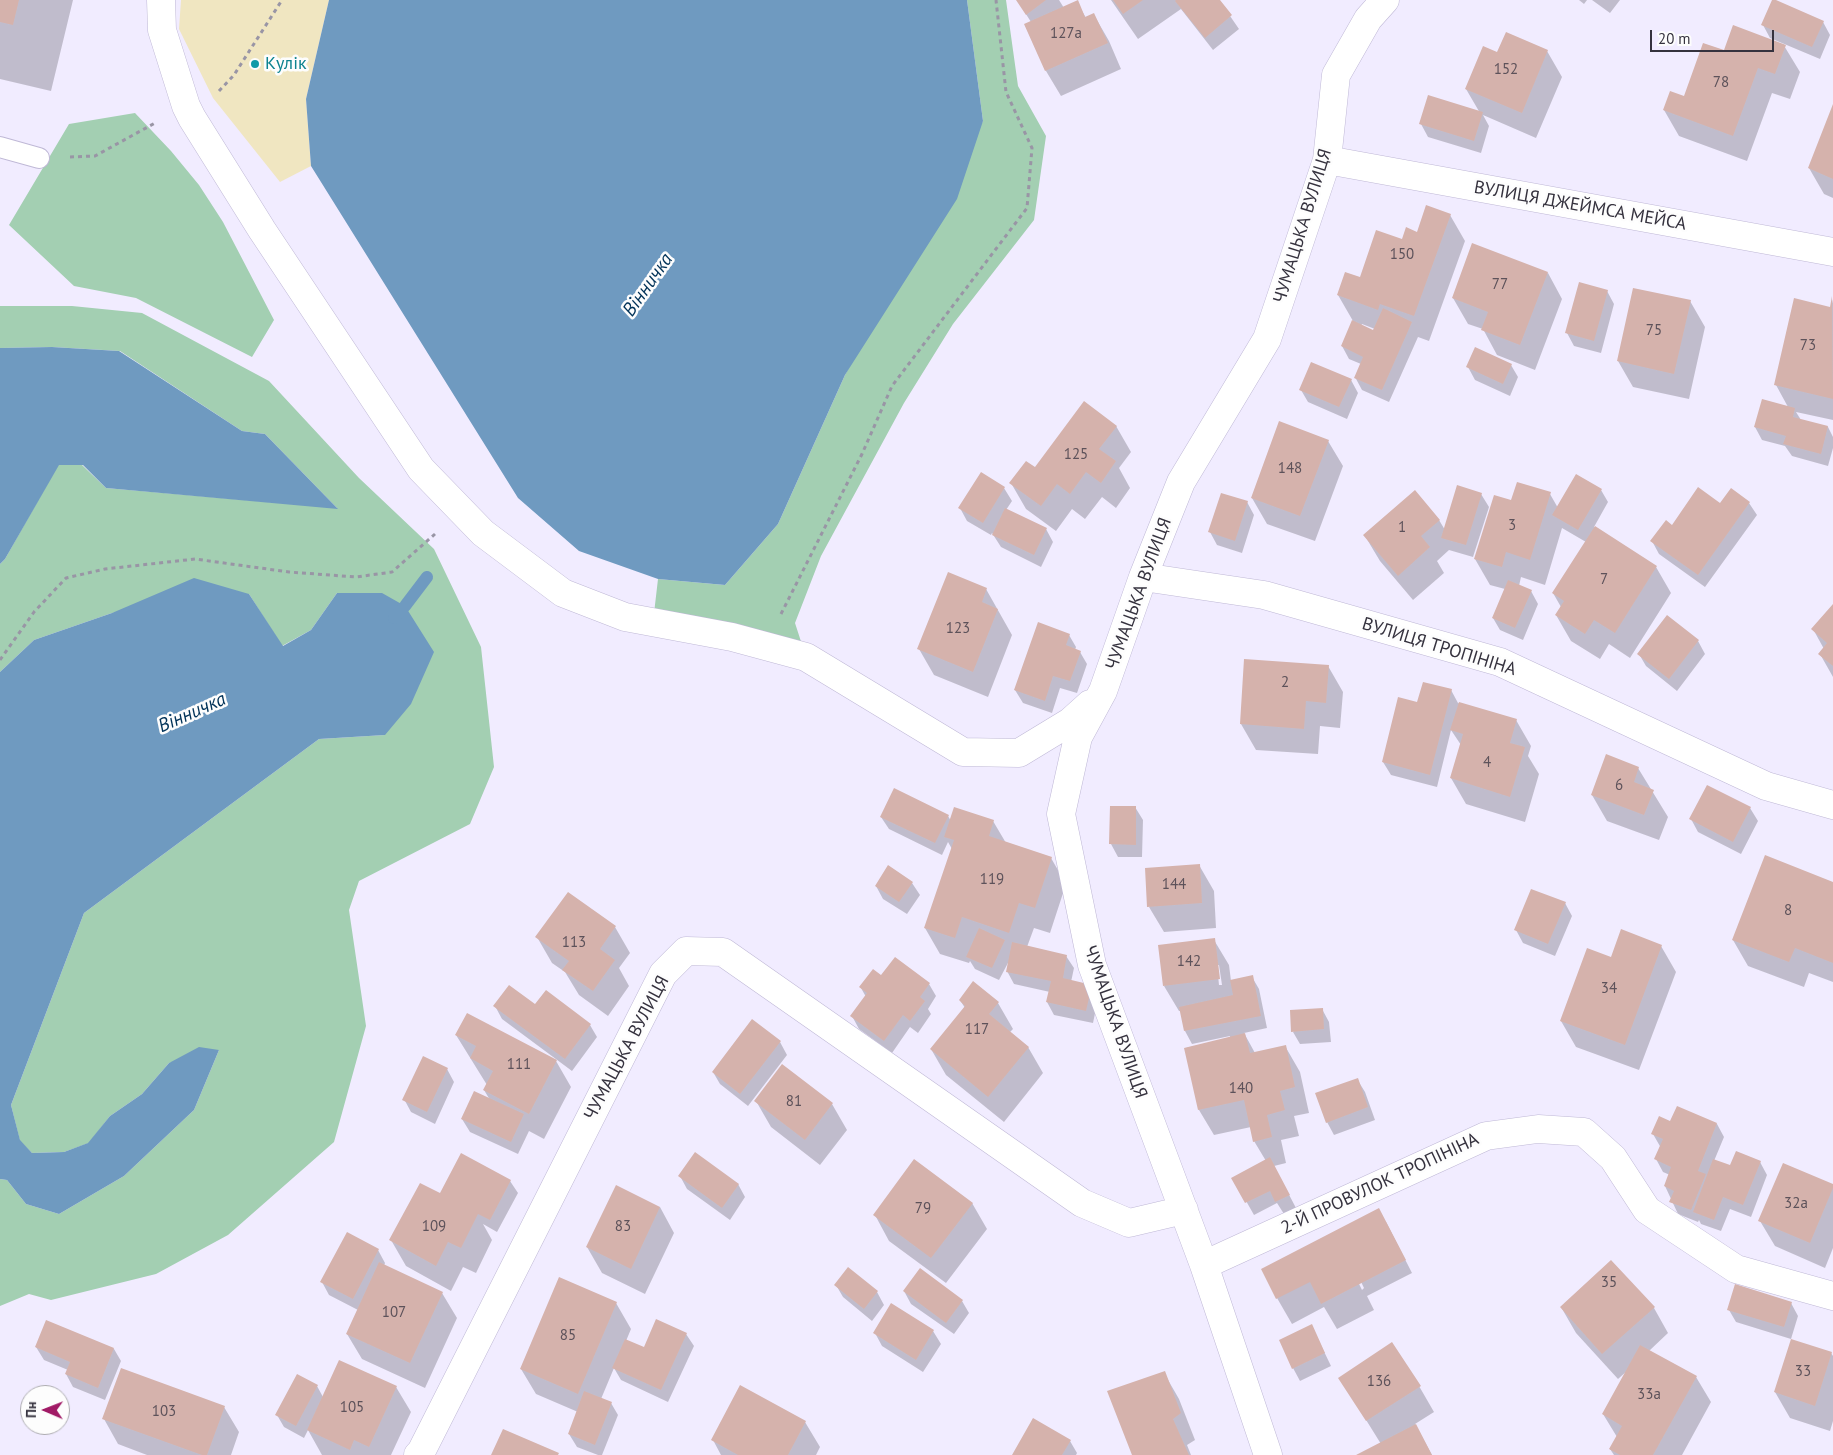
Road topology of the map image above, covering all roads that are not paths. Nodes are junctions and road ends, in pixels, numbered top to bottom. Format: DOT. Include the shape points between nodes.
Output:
graph roads {
  1 [pos="161,0"];
  2 [pos="1385,0"];
  3 [pos="0,147"];
  4 [pos="39,158"];
  5 [pos="1327,160"];
  6 [pos="1833,252"];
  7 [pos="1143,578"];
  8 [pos="1103,690"];
  9 [pos="1833,805"];
  10 [pos="1184,1210"];
  11 [pos="1204,1265"];
  12 [pos="1833,1296"];
  13 [pos="418,1455"];
  14 [pos="1268,1455"];
  1 -- 8 [label="street" via="162,30 192,118 262,230 421,469 484,533 563,592 626,617 732,637 806,657 963,752 1019,753 1070,722"];
  2 -- 5 [label="street, ЧУМАЦЬКА ВУЛИЦЯ" via="1368,20 1336,75"];
  3 -- 4 [label="lane"];
  5 -- 6 [label="street, ВУЛИЦЯ ДЖЕЙМСА МЕЙСА"];
  5 -- 7 [label="street, ЧУМАЦЬКА ВУЛИЦЯ" via="1266,339 1181,482"];
  7 -- 8 [label="street, ЧУМАЦЬКА ВУЛИЦЯ"];
  7 -- 9 [label="street, ВУЛИЦЯ ТРОПІНІНА" via="1264,595 1500,662 1766,786"];
  8 -- 10 [label="street, ЧУМАЦЬКА ВУЛИЦЯ" via="1078,737 1061,814 1092,966"];
  10 -- 11 [label="street, ЧУМАЦЬКА ВУЛИЦЯ"];
  10 -- 13 [label="street, ЧУМАЦЬКА ВУЛИЦЯ" via="1129,1223 1082,1203 723,952 686,951 663,974"];
  11 -- 12 [label="street, 2-Й ПРОВУЛОК ТРОПІНІНА" via="1486,1136 1538,1129 1584,1132 1612,1158 1647,1210 1736,1269"];
  11 -- 14 [label="street, ЧУМАЦЬКА ВУЛИЦЯ"];
}
